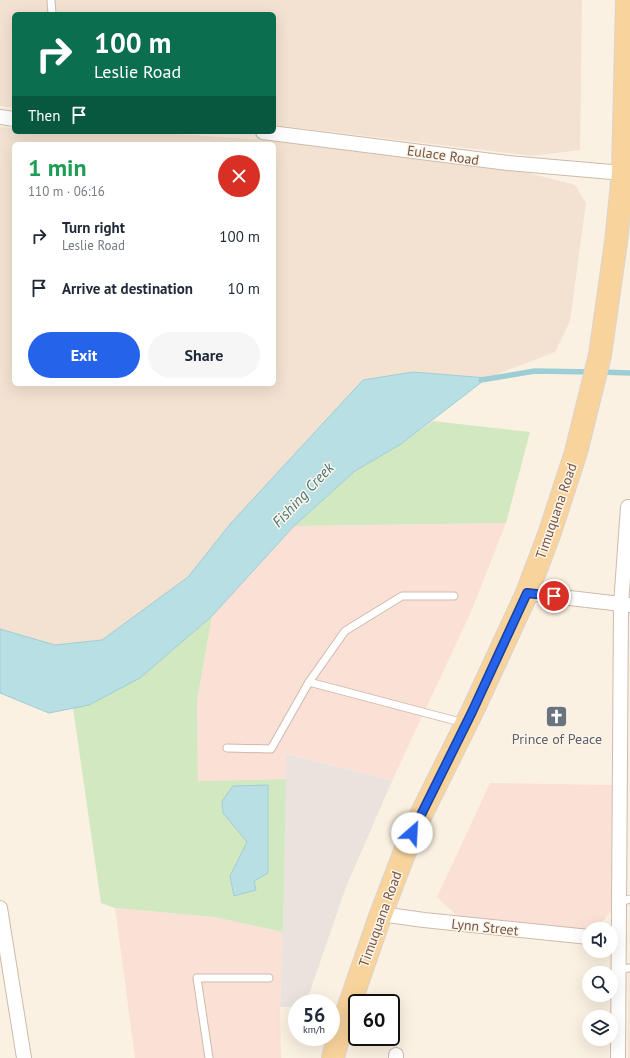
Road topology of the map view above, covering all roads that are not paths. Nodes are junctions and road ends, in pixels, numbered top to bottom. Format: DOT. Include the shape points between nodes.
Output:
graph roads {
  1 [pos="51,0"];
  2 [pos="627,0"];
  3 [pos="52,12"];
  4 [pos="628,66"];
  5 [pos="0,117"];
  6 [pos="12,119"];
  7 [pos="276,134"];
  8 [pos="622,172"];
  9 [pos="625,199"];
  10 [pos="628,508"];
  11 [pos="527,593"];
  12 [pos="454,596"];
  13 [pos="626,605"];
  14 [pos="309,682"];
  15 [pos="466,724"];
  16 [pos="226,748"];
  17 [pos="625,900"];
  18 [pos="0,908"];
  19 [pos="381,914"];
  20 [pos="618,927"];
  21 [pos="582,936"];
  22 [pos="618,948"];
  23 [pos="624,968"];
  24 [pos="269,978"];
  25 [pos="24,1058"];
  26 [pos="209,1058"];
  27 [pos="334,1058"];
  28 [pos="618,1058"];
  1 -- 3 [label="lane"];
  2 -- 4 [label="main road, Timuquana Road"];
  4 -- 8 [label="main road, Timuquana Road"];
  5 -- 6 [label="street"];
  7 -- 8 [label="street, Eulace Road" via="508,163"];
  8 -- 9 [label="main road, Timuquana Road"];
  9 -- 11 [label="main road, Timuquana Road" via="616,242 600,355 576,452"];
  10 -- 13 [label="street"];
  11 -- 13 [label="street"];
  11 -- 15 [label="main road, Timuquana Road"];
  12 -- 14 [label="lane" via="402,596 345,631"];
  13 -- 17 [label="street" via="621,762"];
  14 -- 15 [label="lane"];
  14 -- 16 [label="lane" via="271,749"];
  15 -- 19 [label="main road, Timuquana Road" via="412,833"];
  17 -- 20 [label="street"];
  18 -- 25 [label="street"];
  19 -- 21 [label="street, Lynn Street"];
  19 -- 27 [label="main road, Timuquana Road" via="339,1035"];
  22 -- 23 [label="street"];
  23 -- 28 [label="street"];
  24 -- 26 [label="lane" via="197,978"];
}
